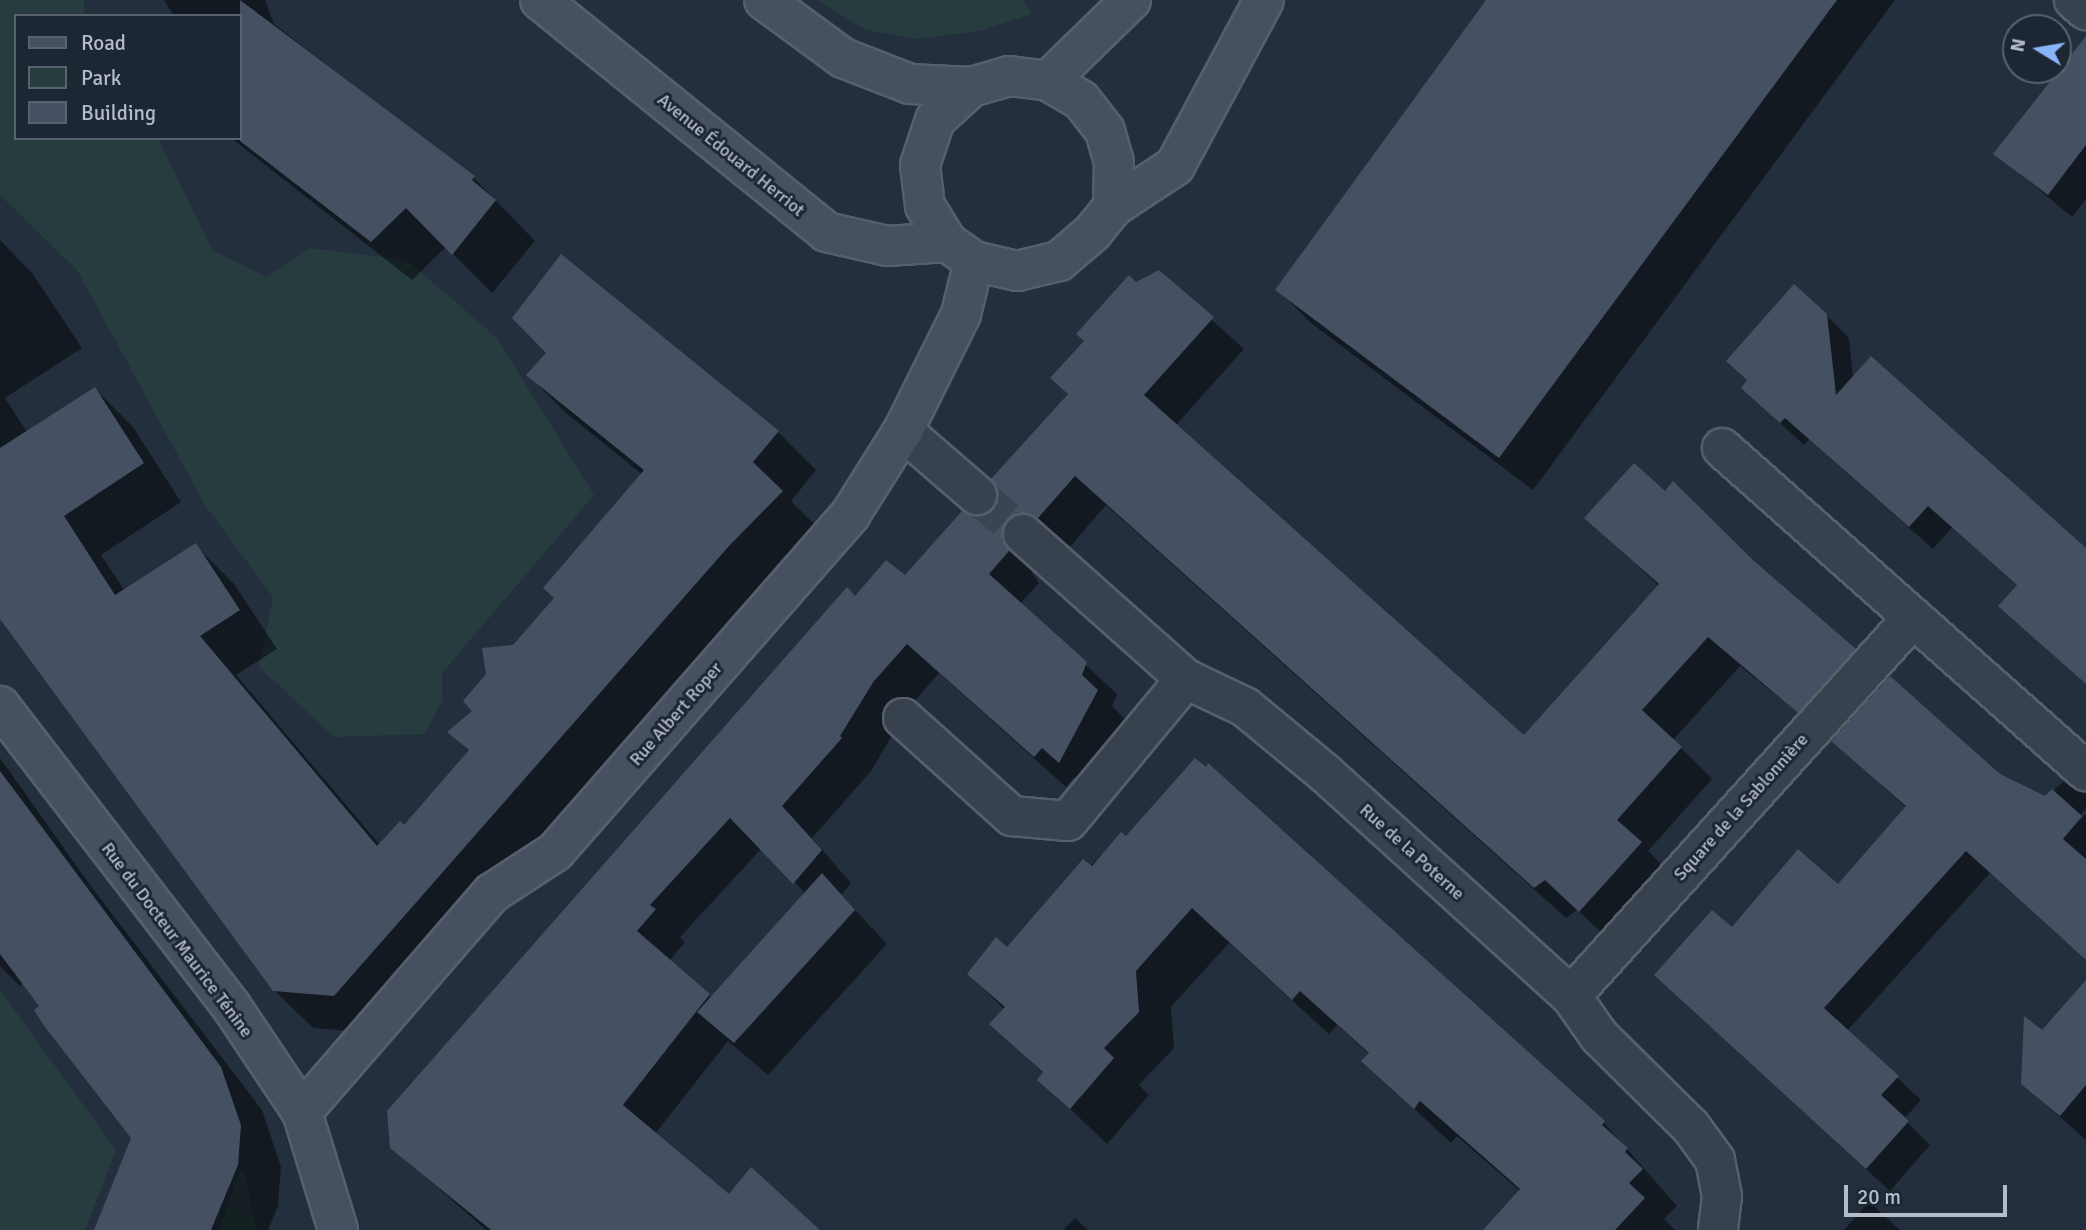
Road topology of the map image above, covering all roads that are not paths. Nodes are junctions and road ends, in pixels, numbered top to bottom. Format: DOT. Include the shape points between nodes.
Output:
graph roads {
  1 [pos="540,0"];
  2 [pos="764,0"];
  3 [pos="1131,0"];
  4 [pos="1264,0"];
  5 [pos="2074,0"];
  6 [pos="2086,10"];
  7 [pos="1048,81"];
  8 [pos="971,87"];
  9 [pos="1113,206"];
  10 [pos="961,251"];
  11 [pos="903,431"];
  12 [pos="1722,448"];
  13 [pos="977,495"];
  14 [pos="1023,534"];
  15 [pos="1911,620"];
  16 [pos="1186,679"];
  17 [pos="0,706"];
  18 [pos="902,718"];
  19 [pos="2086,771"];
  20 [pos="1571,996"];
  21 [pos="302,1112"];
  22 [pos="338,1230"];
  23 [pos="1718,1230"];
  1 -- 10 [label="street, Avenue Édouard Herriot" via="826,232 887,246"];
  2 -- 8 [label="street" via="843,58 910,84"];
  3 -- 7 [label="street"];
  4 -- 9 [label="street" via="1175,166"];
  5 -- 6 [label="street"];
  7 -- 8 [label="street" via="1009,76"];
  7 -- 9 [label="street" via="1082,100 1105,131 1114,162"];
  8 -- 10 [label="street" via="935,120 920,165 925,206"];
  9 -- 10 [label="street" via="1093,233 1059,261 1017,271"];
  10 -- 11 [label="street, Rue Albert Roper" via="961,314"];
  11 -- 13 [label="street"];
  11 -- 21 [label="street, Rue Albert Roper" via="850,515 666,727 555,852 492,893"];
  12 -- 15 [label="street"];
  14 -- 16 [label="street, Rue de la Poterne"];
  15 -- 19 [label="street"];
  15 -- 20 [label="street, Square de la Sablonnière"];
  16 -- 18 [label="street" via="1068,821 1012,816"];
  16 -- 20 [label="street, Rue de la Poterne" via="1245,706"];
  17 -- 21 [label="street, Rue du Docteur Maurice Ténine" via="231,1006"];
  20 -- 23 [label="street, Rue de la Poterne" via="1599,1035 1691,1127 1715,1160 1722,1196"];
  21 -- 22 [label="street, Rue du Docteur Maurice Ténine"];
}
